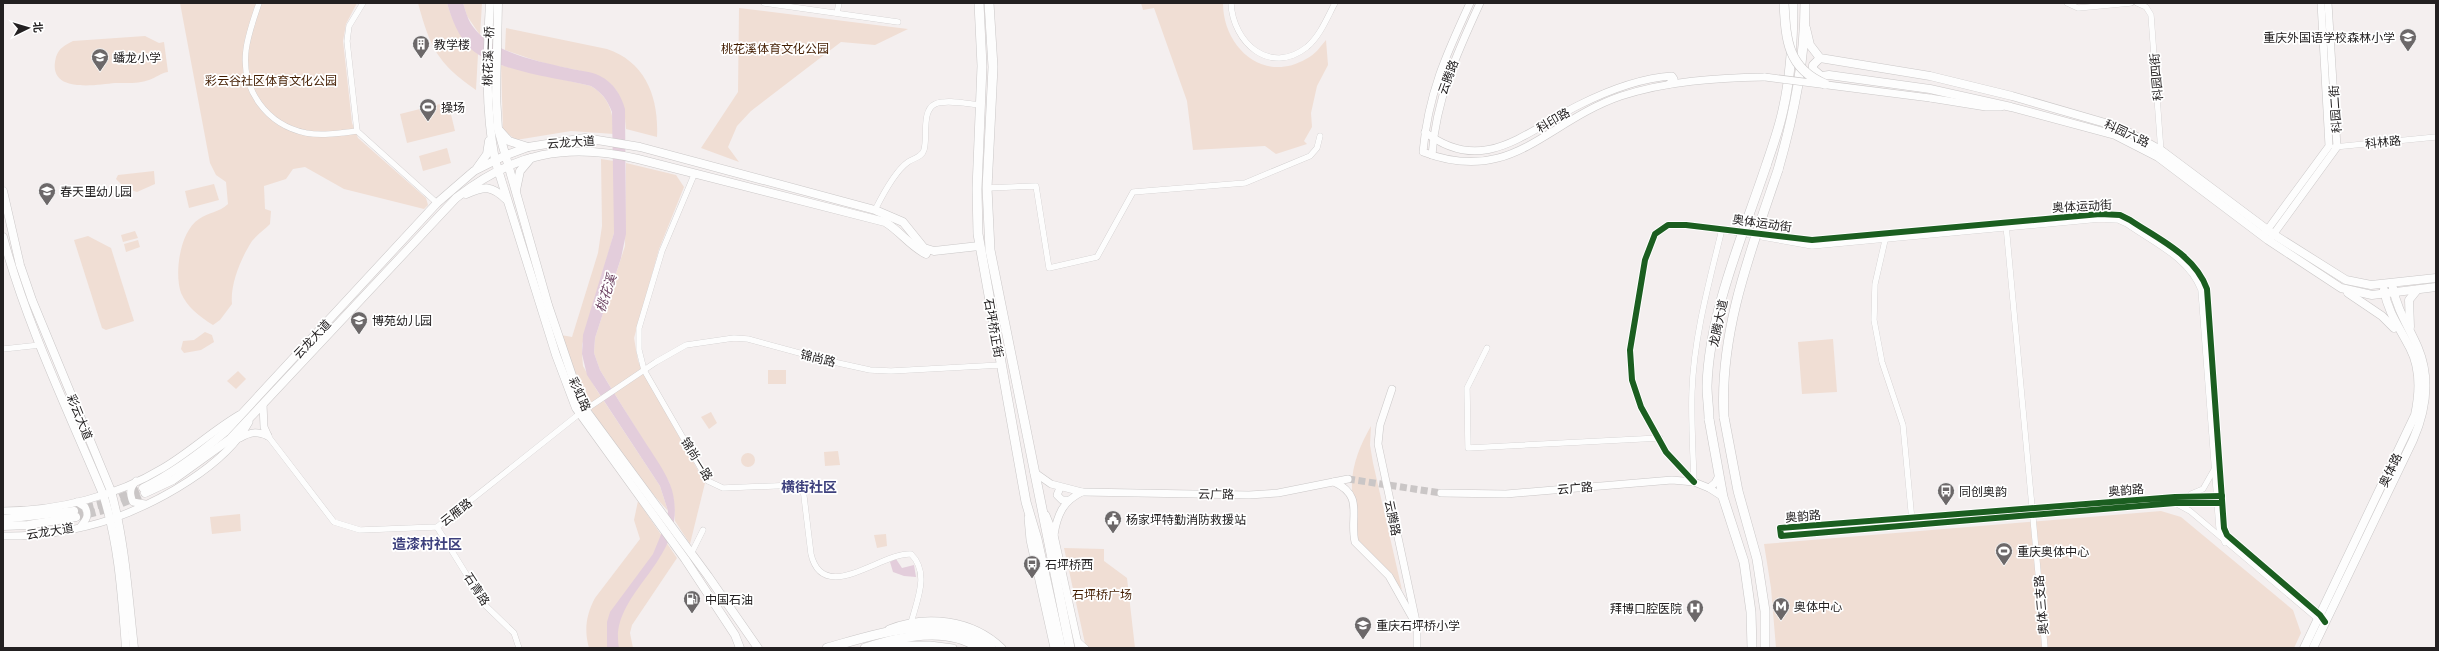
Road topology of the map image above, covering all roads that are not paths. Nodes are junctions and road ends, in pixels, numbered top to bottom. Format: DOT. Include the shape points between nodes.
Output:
graph roads {
  1 [pos="259,3"];
  2 [pos="363,3"];
  3 [pos="490,3"];
  4 [pos="498,3"];
  5 [pos="764,3"];
  6 [pos="839,3"];
  7 [pos="979,3"];
  8 [pos="990,3"];
  9 [pos="1231,3"];
  10 [pos="1335,3"];
  11 [pos="1470,3"];
  12 [pos="1480,3"];
  13 [pos="1784,3"];
  14 [pos="1793,3"];
  15 [pos="1805,3"];
  16 [pos="2067,3"];
  17 [pos="2131,3"];
  18 [pos="2137,3"];
  19 [pos="2321,3"];
  20 [pos="2328,3"];
  21 [pos="837,13"];
  22 [pos="493,19"];
  23 [pos="898,22"];
  24 [pos="1805,23"];
  25 [pos="1820,58"];
  26 [pos="1820,75"];
  27 [pos="1668,84"];
  28 [pos="1825,84"];
  29 [pos="1798,91"];
  30 [pos="487,95"];
  31 [pos="496,96"];
  32 [pos="981,105"];
  33 [pos="2011,107"];
  34 [pos="494,130"];
  35 [pos="358,131"];
  36 [pos="1425,132"];
  37 [pos="1320,136"];
  38 [pos="2436,137"];
  39 [pos="1433,138"];
  40 [pos="2329,146"];
  41 [pos="528,147"];
  42 [pos="2337,147"];
  43 [pos="1423,152"];
  44 [pos="2160,154"];
  45 [pos="1432,155"];
  46 [pos="504,156"];
  47 [pos="533,157"];
  48 [pos="495,160"];
  49 [pos="507,166"];
  50 [pos="498,170"];
  51 [pos="474,171"];
  52 [pos="694,175"];
  53 [pos="987,188"];
  54 [pos="3,191"];
  55 [pos="515,193"];
  56 [pos="456,198"];
  57 [pos="507,200"];
  58 [pos="437,203"];
  59 [pos="875,210"];
  60 [pos="2006,225"];
  61 [pos="1722,229"];
  62 [pos="2268,235"];
  63 [pos="1886,236"];
  64 [pos="3,237"];
  65 [pos="980,248"];
  66 [pos="2436,278"];
  67 [pos="2393,284"];
  68 [pos="2384,285"];
  69 [pos="2436,287"];
  70 [pos="2341,288"];
  71 [pos="2418,290"];
  72 [pos="2394,293"];
  73 [pos="2385,294"];
  74 [pos="2408,336"];
  75 [pos="40,345"];
  76 [pos="1487,348"];
  77 [pos="3,349"];
  78 [pos="1001,365"];
  79 [pos="644,370"];
  80 [pos="1392,389"];
  81 [pos="263,404"];
  82 [pos="582,412"];
  83 [pos="249,414"];
  84 [pos="268,436"];
  85 [pos="240,438"];
  86 [pos="1660,438"];
  87 [pos="2215,468"];
  88 [pos="1033,471"];
  89 [pos="1719,476"];
  90 [pos="1348,479"];
  91 [pos="136,480"];
  92 [pos="1333,482"];
  93 [pos="1694,482"];
  94 [pos="1060,488"];
  95 [pos="1709,488"];
  96 [pos="144,490"];
  97 [pos="1082,492"];
  98 [pos="107,493"];
  99 [pos="1441,493"];
  100 [pos="2220,496"];
  101 [pos="1723,497"];
  102 [pos="1067,500"];
  103 [pos="2175,500"];
  104 [pos="77,502"];
  105 [pos="1026,502"];
  106 [pos="2220,503"];
  107 [pos="146,504"];
  108 [pos="2033,508"];
  109 [pos="3,511"];
  110 [pos="2034,515"];
  111 [pos="114,517"];
  112 [pos="1912,518"];
  113 [pos="3,519"];
  114 [pos="1912,525"];
  115 [pos="3,526"];
  116 [pos="81,526"];
  117 [pos="437,526"];
  118 [pos="703,530"];
  119 [pos="1050,535"];
  120 [pos="3,536"];
  121 [pos="2225,543"];
  122 [pos="688,554"];
  123 [pos="708,576"];
  124 [pos="701,583"];
  125 [pos="2321,619"];
  126 [pos="911,623"];
  127 [pos="1417,626"];
  128 [pos="873,636"];
  129 [pos="1077,640"];
  130 [pos="875,645"];
  131 [pos="755,646"];
  132 [pos="126,648"];
  133 [pos="134,648"];
  134 [pos="519,648"];
  135 [pos="741,648"];
  136 [pos="827,648"];
  137 [pos="865,648"];
  138 [pos="953,648"];
  139 [pos="979,648"];
  140 [pos="991,648"];
  141 [pos="1002,648"];
  142 [pos="1054,648"];
  143 [pos="1060,648"];
  144 [pos="1070,648"];
  145 [pos="1079,648"];
  146 [pos="1086,648"];
  147 [pos="1417,648"];
  148 [pos="1752,648"];
  149 [pos="1765,648"];
  150 [pos="2045,648"];
  151 [pos="2304,648"];
  152 [pos="2313,648"];
  1 -- 35 [label="street" via="248,43 246,65 248,81 262,108 287,128 306,133"];
  2 -- 35 [label="street" via="349,26 347,41"];
  3 -- 22 [label="main road"];
  4 -- 22 [label="main road"];
  5 -- 21 [label="street"];
  6 -- 21 [label="street"];
  7 -- 32 [label="main road, 石坪桥正街"];
  8 -- 53 [label="main road, 石坪桥正街" via="994,66"];
  9 -- 10 [label="street" via="1233,21 1244,42 1262,55 1278,57 1294,55 1308,46 1319,33"];
  11 -- 36 [label="street, 云腾路" via="1438,76"];
  12 -- 39 [label="street, 云腾路" via="1444,86"];
  13 -- 28 [label="main road, bridge" via="1785,29 1793,57 1806,73"];
  14 -- 89 [label="main road, 龙腾大道, bridge" via="1792,51 1783,111 1726,288 1713,337 1707,385 1709,419"];
  15 -- 24 [label="main road, 龙腾大道"];
  16 -- 17 [label="street" via="2078,8"];
  18 -- 44 [label="street, 科园四街" via="2146,6 2151,15"];
  19 -- 40 [label="street, 科园二街"];
  20 -- 42 [label="street, 科园二街"];
  21 -- 23 [label="street"];
  22 -- 30 [label="main road, 桃花溪一桥"];
  22 -- 31 [label="main road, 桃花溪一桥"];
  24 -- 25 [label="main road" via="1810,45"];
  24 -- 29 [label="main road, 龙腾大道" via="1804,55"];
  25 -- 26 [label="main road" via="1813,65 1813,69"];
  25 -- 44 [label="main road, 科园六路" via="1930,76 2012,96 2119,127"];
  26 -- 29 [label="main road" via="1810,78"];
  26 -- 33 [label="main road, 科园六路" via="1930,89"];
  27 -- 28 [label="street, 科印路, bridge" via="1709,79 1765,77"];
  27 -- 39 [label="street, 科印路" via="1674,81 1674,77 1653,79 1606,93 1514,142 1492,149 1461,150 1451,148"];
  27 -- 45 [label="street, 科印路" via="1603,102 1519,151 1497,160 1461,162"];
  28 -- 33 [label="street, 科印路, bridge" via="1986,107"];
  29 -- 149 [label="main road, 龙腾大道, bridge" via="1778,170 1742,284 1728,340 1722,386 1724,417 1738,491 1757,559 1765,610"];
  30 -- 34 [label="main road, 彩虹路"];
  31 -- 34 [label="main road, 彩虹路"];
  32 -- 59 [label="street" via="942,103 931,108 922,154 903,166 883,193"];
  32 -- 65 [label="main road, 石坪桥正街" via="977,189"];
  33 -- 44 [label="main road, 科园六路" via="2115,134"];
  34 -- 41 [label="main road" via="509,141"];
  34 -- 46 [label="main road, 彩虹路"];
  34 -- 48 [label="main road, 彩虹路"];
  34 -- 51 [label="main road" via="487,154"];
  35 -- 58 [label="street"];
  36 -- 39 [label="street, 科印路"];
  36 -- 43 [label="street, 云腾路"];
  37 -- 53 [label="street" via="1317,148 1310,156 1245,183 1132,192 1097,257 1049,268 1036,186"];
  38 -- 42 [label="street, 科林路"];
  39 -- 45 [label="street, 云腾路"];
  40 -- 42 [label="street, 科林路"];
  40 -- 62 [label="street, 科园二街"];
  41 -- 46 [label="main road, 云龙大道"];
  41 -- 59 [label="main road, 云龙大道" via="572,139 608,140"];
  42 -- 62 [label="street, 科园二街"];
  43 -- 45 [label="street, 科印路"];
  44 -- 62 [label="main road, 科园六路"];
  46 -- 48 [label="main road, 云龙大道"];
  46 -- 49 [label="main road, 彩虹路"];
  47 -- 49 [label="main road, 云龙大道"];
  47 -- 52 [label="main road, 云龙大道" via="585,150 608,152"];
  47 -- 55 [label="main road" via="520,172"];
  48 -- 50 [label="main road, 彩虹路"];
  48 -- 51 [label="main road, 云龙大道"];
  49 -- 50 [label="main road, 云龙大道"];
  49 -- 55 [label="main road, 彩虹路"];
  50 -- 56 [label="main road, 云龙大道" via="476,182"];
  50 -- 57 [label="main road, 彩虹路"];
  51 -- 58 [label="main road, 云龙大道"];
  52 -- 65 [label="main road, 云龙大道" via="885,222 914,247 928,254"];
  52 -- 79 [label="street, 锦尚一路" via="662,250 639,328"];
  53 -- 88 [label="main road, 石坪桥正街" via="990,250"];
  54 -- 98 [label="main road, 彩云大道" via="20,266"];
  55 -- 82 [label="main road, 彩虹路"];
  56 -- 57 [label="main road" via="481,187 498,191"];
  56 -- 81 [label="main road, 云龙大道"];
  57 -- 82 [label="main road, 彩虹路" via="556,354"];
  58 -- 83 [label="main road, 云龙大道"];
  59 -- 65 [label="main road, 云龙大道" via="903,222 924,248 934,251"];
  60 -- 63 [label="street, 奥体运动街"];
  60 -- 87 [label="street, 奥体运动街" via="2118,220 2184,263 2192,271 2198,280 2204,301"];
  60 -- 100 [label="street, 奥体运动街" via="2100,214 2120,215 2169,246 2196,268 2203,278 2209,302"];
  60 -- 108 [label="street, 奥体三支路"];
  61 -- 63 [label="street, 奥体运动街" via="1801,246"];
  61 -- 86 [label="street, 奥体运动街" via="1668,225 1655,234 1645,260 1630,358 1632,380 1641,407"];
  61 -- 93 [label="street" via="1695,357 1692,391"];
  62 -- 68 [label="main road, 科园六路" via="2346,280 2362,285"];
  62 -- 70 [label="main road, 科园六路"];
  63 -- 112 [label="street" via="1875,284 1874,320 1882,362 1905,436"];
  64 -- 75 [label="main road, 彩云大道" via="12,270"];
  65 -- 78 [label="main road, 石坪桥正街"];
  66 -- 67 [label="main road, 科园六路"];
  67 -- 68 [label="main road, 科园六路"];
  67 -- 72 [label="main road, 奥体路"];
  68 -- 73 [label="main road, 奥体路"];
  69 -- 71 [label="main road, 科园六路"];
  70 -- 73 [label="main road, 科园六路" via="2362,294"];
  70 -- 74 [label="main road"];
  71 -- 72 [label="main road, 科园六路"];
  71 -- 74 [label="main road" via="2409,300"];
  72 -- 73 [label="main road, 科园六路"];
  72 -- 74 [label="main road, 奥体路"];
  73 -- 74 [label="main road, 奥体路" via="2393,321"];
  74 -- 125 [label="main road, 奥体路" via="2418,375 2415,414"];
  75 -- 77 [label="street"];
  75 -- 98 [label="main road, 彩云大道"];
  76 -- 86 [label="street" via="1467,388 1468,448"];
  78 -- 79 [label="street, 锦尚路" via="870,370 748,339 734,338 686,345"];
  78 -- 105 [label="main road, 石坪桥正街"];
  79 -- 82 [label="street, 锦尚路"];
  79 -- 126 [label="street, 锦尚一路" via="708,481 724,488 798,485 803,488 813,564 819,571 837,578 860,572 903,553 911,554 922,571"];
  80 -- 127 [label="street, 云腾路" via="1380,424 1378,444"];
  81 -- 83 [label="main road, 云龙大道"];
  81 -- 84 [label="street" via="264,427"];
  82 -- 117 [label="street, 云雁路"];
  82 -- 122 [label="main road, 彩虹路"];
  83 -- 85 [label="street, 云龙大道"];
  83 -- 91 [label="street, 云龙大道" via="225,423 196,447 162,469"];
  83 -- 96 [label="main road, 云龙大道" via="202,461 173,480"];
  84 -- 85 [label="street" via="258,432"];
  84 -- 117 [label="street, 云雁路" via="334,522 360,530"];
  85 -- 107 [label="street, 云龙大道" via="178,488"];
  86 -- 93 [label="street, 奥体运动街" via="1666,452"];
  87 -- 100 [label="street, 奥体运动街"];
  87 -- 103 [label="street" via="2199,492"];
  88 -- 94 [label="street"];
  88 -- 119 [label="main road, 石坪桥正街"];
  89 -- 95 [label="street"];
  89 -- 101 [label="main road, 龙腾大道"];
  90 -- 92 [label="street, 云广路"];
  91 -- 98 [label="street, 云龙大道"];
  91 -- 107 [label="street" via="130,491 131,497 134,502"];
  92 -- 97 [label="street, 云广路" via="1278,493 1249,495"];
  92 -- 127 [label="street" via="1343,486 1354,502 1355,542 1389,576"];
  93 -- 95 [label="street, 云广路"];
  93 -- 99 [label="street, 云广路" via="1672,480 1506,494"];
  94 -- 97 [label="street, 云广路"];
  94 -- 102 [label="street" via="1057,495 1062,500"];
  95 -- 101 [label="street, 云广路"];
  97 -- 102 [label="street"];
  98 -- 104 [label="street, 云龙大道"];
  98 -- 111 [label="main road, 彩云大道"];
  100 -- 103 [label="street, 奥韵路"];
  100 -- 106 [label="street, 奥体运动街"];
  101 -- 148 [label="main road, 龙腾大道" via="1744,562 1751,612"];
  102 -- 119 [label="street"];
  103 -- 106 [label="street, 奥韵路"];
  103 -- 108 [label="street, 奥韵路"];
  103 -- 110 [label="street, 奥韵路"];
  103 -- 121 [label="street"];
  104 -- 109 [label="street, 云龙大道" via="26,511"];
  104 -- 116 [label="street" via="85,507 88,517"];
  105 -- 142 [label="street" via="1030,540"];
  105 -- 143 [label="main road, 石坪桥正街" via="1037,539"];
  106 -- 121 [label="street" via="2219,528"];
  106 -- 125 [label="street" via="2224,528 2229,538"];
  107 -- 111 [label="street, 云龙大道"];
  108 -- 110 [label="street, 奥体三支路"];
  108 -- 112 [label="street, 奥韵路"];
  110 -- 114 [label="street, 奥韵路"];
  110 -- 150 [label="street, 奥体三支路"];
  111 -- 116 [label="street, 云龙大道"];
  111 -- 132 [label="main road, 彩云大道"];
  111 -- 133 [label="main road, 彩云大道" via="125,563"];
  112 -- 114 [label="street"];
  112 -- 114 [label="street, 奥韵路" via="1780,528 1781,536"];
  113 -- 115 [label="main road, 云龙大道" via="75,514 28,525"];
  116 -- 120 [label="street, 云龙大道"];
  117 -- 134 [label="street, 石青路" via="486,606 514,633"];
  118 -- 122 [label="street"];
  119 -- 129 [label="street"];
  119 -- 144 [label="main road, 石坪桥正街"];
  121 -- 125 [label="street"];
  122 -- 123 [label="main road, 彩虹路"];
  122 -- 124 [label="main road, 彩虹路"];
  123 -- 124 [label="main road" via="702,577"];
  123 -- 131 [label="main road, 彩虹路"];
  124 -- 135 [label="main road, 彩虹路"];
  125 -- 151 [label="main road, 奥体路"];
  125 -- 152 [label="main road, 奥体路"];
  126 -- 128 [label="street"];
  126 -- 141 [label="street" via="934,620 950,622 975,630"];
  127 -- 147 [label="street, 云腾路"];
  128 -- 136 [label="main road"];
  128 -- 140 [label="main road" via="907,629 934,628 961,631"];
  129 -- 145 [label="street"];
  129 -- 146 [label="street"];
  130 -- 137 [label="main road"];
  130 -- 138 [label="street" via="930,645"];
  130 -- 139 [label="main road" via="909,637 933,635 959,638"];
}
